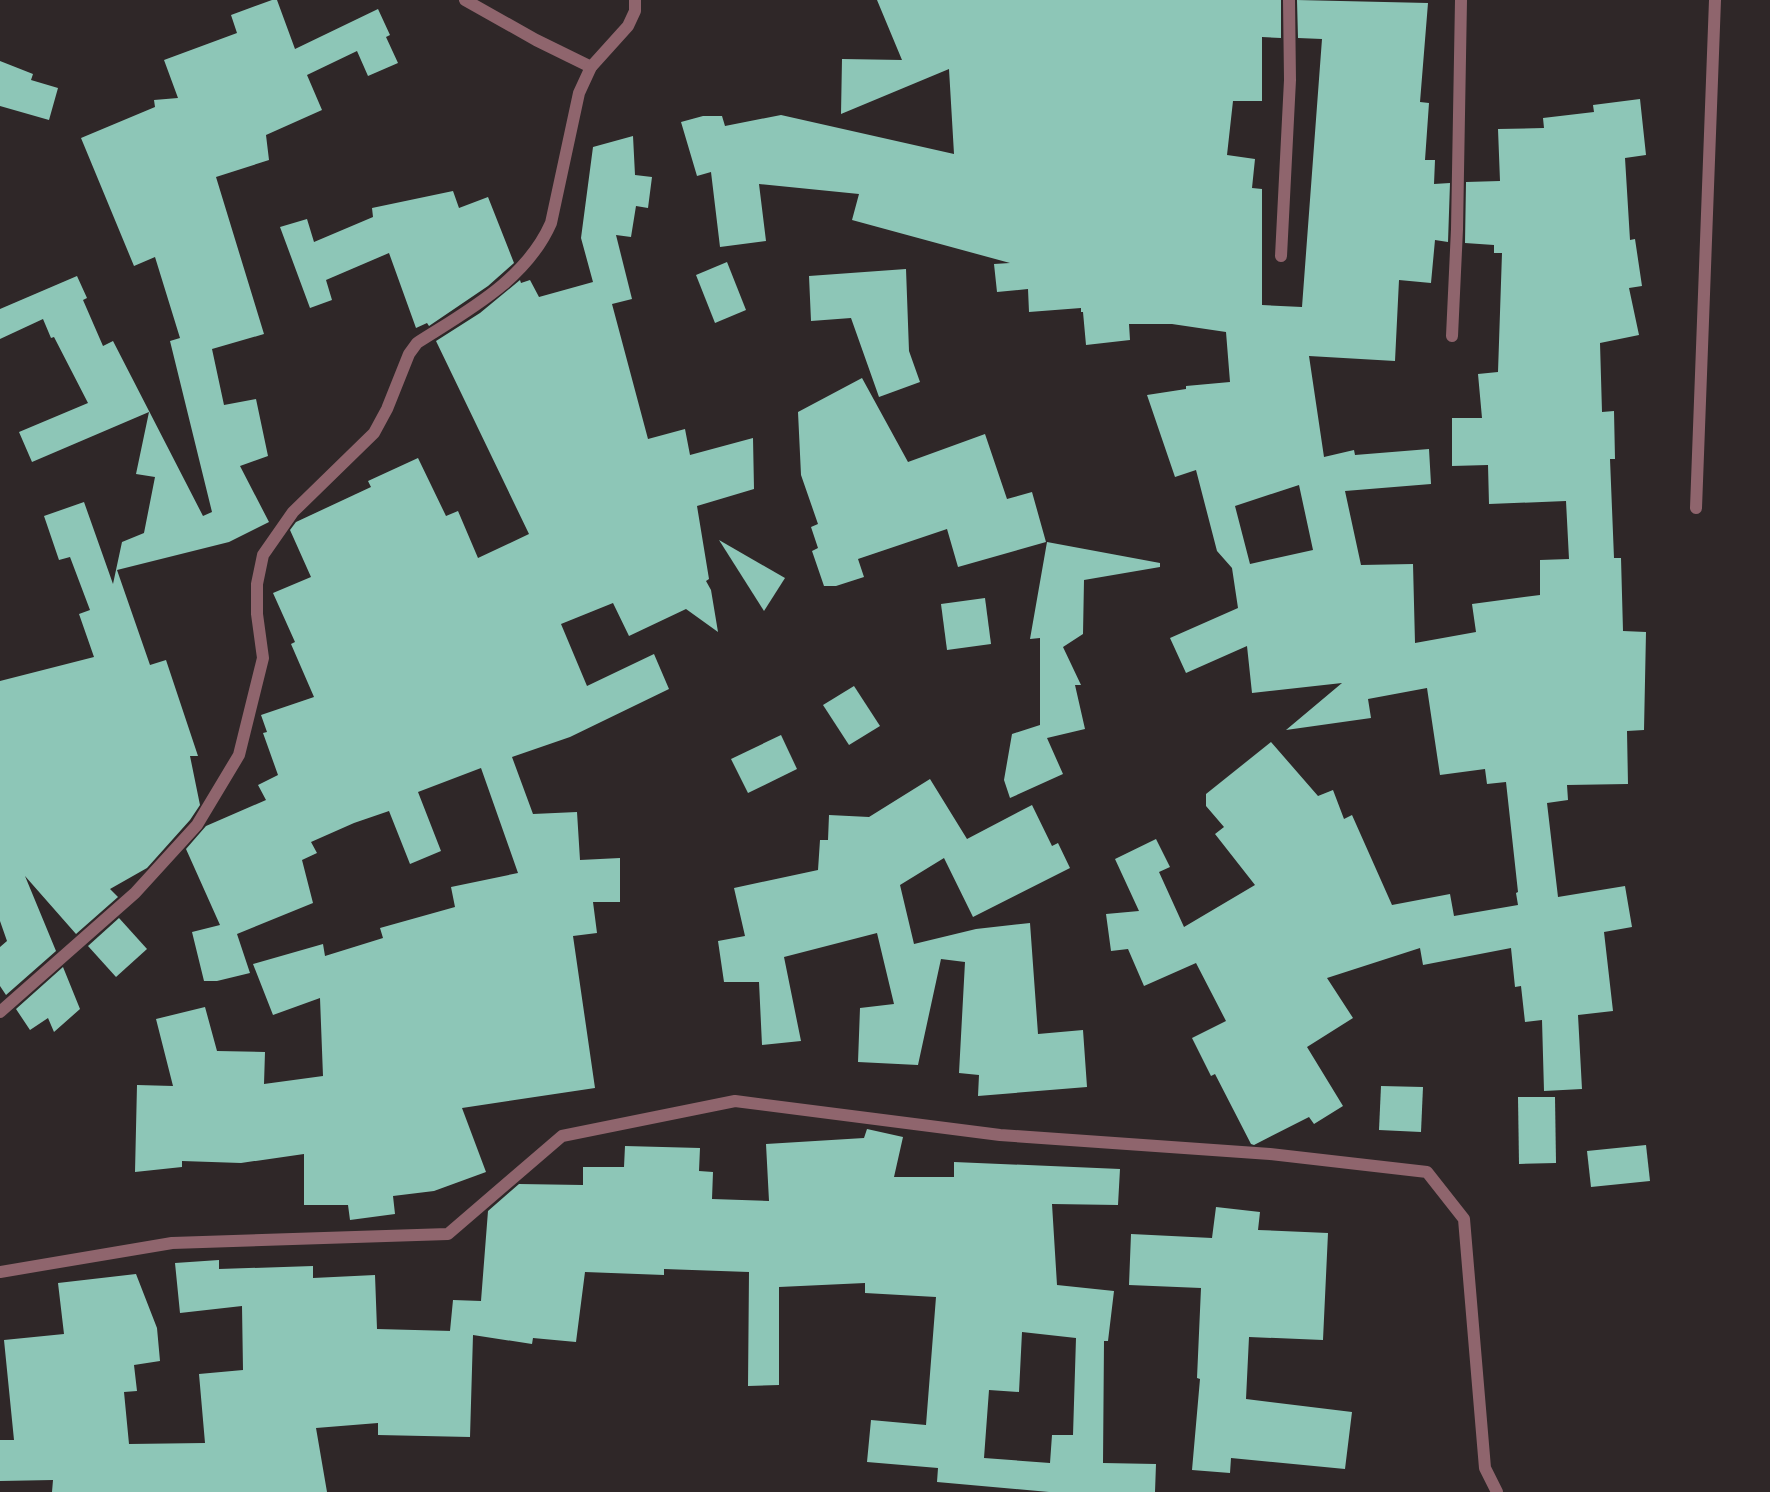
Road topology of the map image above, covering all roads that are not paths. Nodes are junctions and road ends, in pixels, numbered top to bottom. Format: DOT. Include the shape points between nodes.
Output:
graph roads {
  1 [pos="465,0"];
  2 [pos="635,0"];
  3 [pos="1289,0"];
  4 [pos="1461,0"];
  5 [pos="1715,0"];
  6 [pos="591,67"];
  7 [pos="1281,256"];
  8 [pos="1452,336"];
  9 [pos="1696,508"];
  10 [pos="0,1012"];
  11 [pos="0,1272"];
  12 [pos="1497,1492"];
  1 -- 6 [label="street"];
  2 -- 6 [label="street" via="628,26"];
  3 -- 7 [label="street" via="1290,80"];
  4 -- 8 [label="street" via="1458,229"];
  5 -- 9 [label="street"];
  6 -- 10 [label="street" via="579,93 551,223 543,242 488,298 417,343 374,433 293,512 263,555 257,584 257,614 263,658 239,755 198,825 135,893"];
  11 -- 12 [label="street" via="172,1243 448,1234 562,1136 735,1101 1000,1135 1270,1154 1427,1172 1464,1219 1485,1468"];
}
